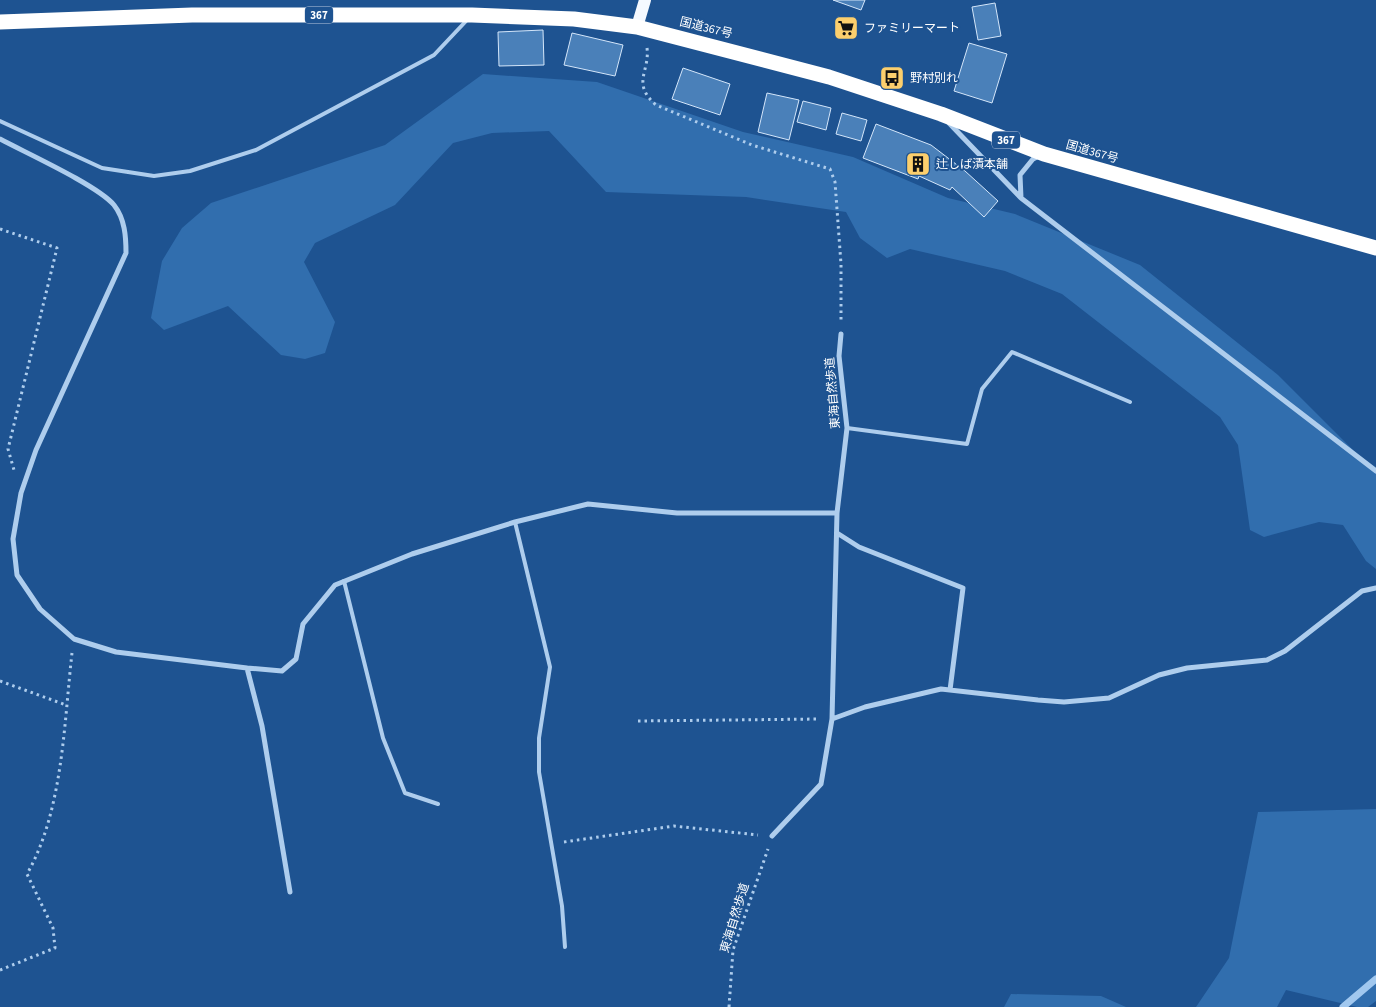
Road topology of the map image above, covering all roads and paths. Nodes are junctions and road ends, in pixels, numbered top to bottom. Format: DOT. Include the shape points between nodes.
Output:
graph roads {
  1 [pos="645,0"];
  2 [pos="472,15"];
  3 [pos="0,22"];
  4 [pos="637,27"];
  5 [pos="941,114"];
  6 [pos="0,121"];
  7 [pos="0,138"];
  8 [pos="1044,154"];
  9 [pos="1021,198"];
  10 [pos="0,228"];
  11 [pos="1376,248"];
  12 [pos="841,334"];
  13 [pos="1130,402"];
  14 [pos="847,428"];
  15 [pos="1376,471"];
  16 [pos="22,493"];
  17 [pos="837,513"];
  18 [pos="515,522"];
  19 [pos="837,533"];
  20 [pos="344,581"];
  21 [pos="1376,588"];
  22 [pos="74,640"];
  23 [pos="247,668"];
  24 [pos="0,681"];
  25 [pos="950,690"];
  26 [pos="66,705"];
  27 [pos="832,719"];
  28 [pos="638,721"];
  29 [pos="438,804"];
  30 [pos="771,836"];
  31 [pos="551,844"];
  32 [pos="290,892"];
  33 [pos="565,947"];
  34 [pos="0,970"];
  35 [pos="729,1007"];
  1 -- 4 [label="main road"];
  2 -- 3 [label="highway, 国道367号 / 367" via="192,15"];
  2 -- 4 [label="highway, 国道367号 / 367"];
  2 -- 6 [label="lane" via="434,55 256,150 190,170 154,176 102,168"];
  4 -- 5 [label="highway, 国道367号 / 367" via="829,76"];
  4 -- 12 [label="path" via="648,50 641,78 646,96 656,105 752,145 830,169 835,182 841,264"];
  5 -- 8 [label="highway, 国道367号 / 367"];
  5 -- 9 [label="street"];
  7 -- 16 [label="street" via="94,190 114,206 126,232 126,253 36,450"];
  8 -- 9 [label="street" via="1032,159 1020,175"];
  8 -- 11 [label="highway, 国道367号 / 367"];
  9 -- 15 [label="street"];
  10 -- 16 [label="path" via="57,248 8,449"];
  12 -- 14 [label="street, 東海自然歩道" via="839,356"];
  13 -- 14 [label="lane" via="1012,352 982,389 967,444"];
  14 -- 17 [label="street, 東海自然歩道"];
  16 -- 22 [label="street" via="13,539 17,575 40,609"];
  17 -- 18 [label="street" via="677,513 588,504"];
  17 -- 19 [label="street, 東海自然歩道"];
  18 -- 20 [label="street" via="412,554"];
  18 -- 31 [label="lane" via="550,667 539,738 538,772"];
  19 -- 25 [label="street" via="859,547 963,588"];
  19 -- 27 [label="street, 東海自然歩道"];
  20 -- 23 [label="street" via="334,585 303,624 296,659 282,671"];
  20 -- 29 [label="lane" via="383,738 405,793"];
  21 -- 25 [label="street" via="1362,591 1285,651 1268,660 1187,668 1109,698 1056,701"];
  22 -- 23 [label="street" via="116,652"];
  22 -- 26 [label="path"];
  23 -- 32 [label="street" via="262,726"];
  24 -- 26 [label="path"];
  25 -- 27 [label="street" via="924,692"];
  26 -- 34 [label="path" via="54,798 35,860 27,874 53,928 55,948"];
  27 -- 28 [label="path"];
  27 -- 30 [label="street, 東海自然歩道" via="821,784"];
  30 -- 31 [label="path" via="674,826"];
  30 -- 35 [label="path, 東海自然歩道" via="733,950"];
  31 -- 33 [label="lane" via="562,906"];
}
